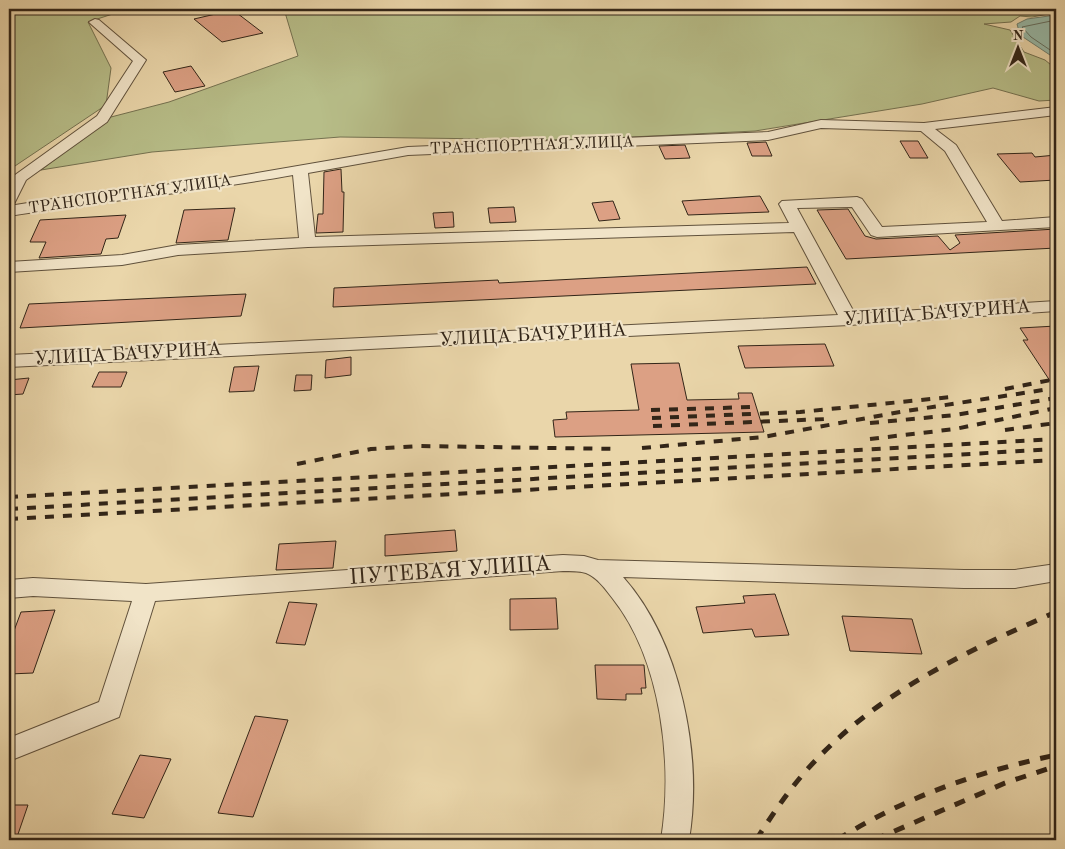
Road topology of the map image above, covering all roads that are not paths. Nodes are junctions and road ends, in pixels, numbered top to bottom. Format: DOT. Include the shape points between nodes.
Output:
graph roads {
  1 [pos="95,22"];
  2 [pos="1056,111"];
  3 [pos="924,127"];
  4 [pos="300,168"];
  5 [pos="9,201"];
  6 [pos="9,212"];
  7 [pos="1056,222"];
  8 [pos="997,226"];
  9 [pos="800,227"];
  10 [pos="308,242"];
  11 [pos="9,267"];
  12 [pos="1056,306"];
  13 [pos="849,320"];
  14 [pos="9,361"];
  15 [pos="596,568"];
  16 [pos="642,569"];
  17 [pos="1056,573"];
  18 [pos="9,589"];
  19 [pos="146,593"];
  20 [pos="623,593"];
  21 [pos="9,750"];
  22 [pos="675,840"];
  1 -- 5 [label="street" via="140,60 102,119 20,178"];
  2 -- 3 [label="street, ТРАНСПОРТНАЯ УЛИЦА"];
  3 -- 4 [label="street, ТРАНСПОРТНАЯ УЛИЦА" via="821,124 768,136 408,151"];
  3 -- 8 [label="street" via="951,148"];
  4 -- 6 [label="street, ТРАНСПОРТНАЯ УЛИЦА" via="228,182 97,197"];
  4 -- 10 [label="street"];
  7 -- 8 [label="street"];
  8 -- 9 [label="street" via="877,232 856,202 787,204"];
  9 -- 10 [label="street"];
  9 -- 13 [label="street"];
  10 -- 11 [label="street" via="178,250 122,260"];
  12 -- 13 [label="street, УЛИЦА БАЧУРИНА"];
  13 -- 14 [label="street, УЛИЦА БАЧУРИНА"];
  15 -- 16 [label="street, ПУТЕВАЯ УЛИЦА"];
  15 -- 19 [label="street, ПУТЕВАЯ УЛИЦА" via="563,563"];
  15 -- 20 [label="street"];
  16 -- 17 [label="street, ПУТЕВАЯ УЛИЦА" via="964,579"];
  16 -- 20 [label="street" via="631,578"];
  18 -- 19 [label="street, ПУТЕВАЯ УЛИЦА" via="33,587"];
  19 -- 21 [label="street" via="110,709"];
  20 -- 22 [label="street" via="658,659 664,682 675,747 679,800"];
}
